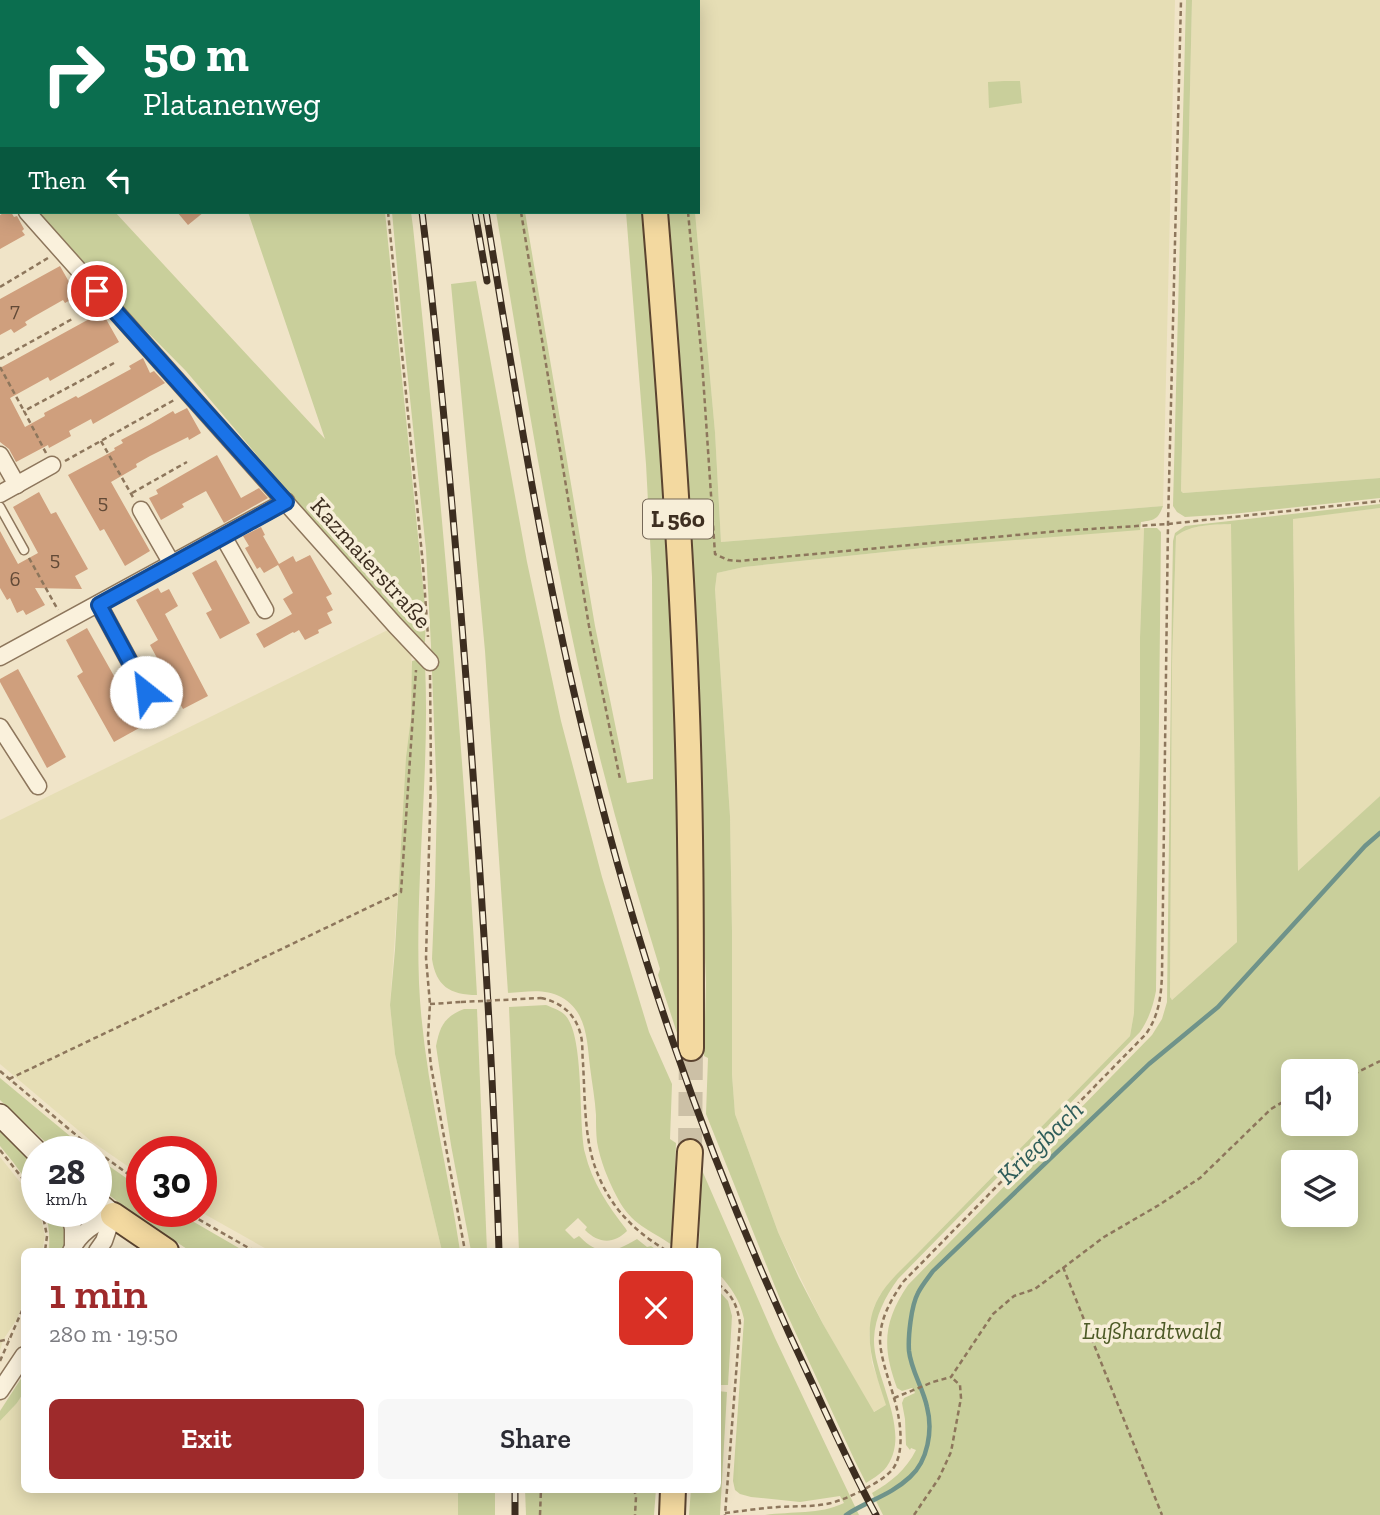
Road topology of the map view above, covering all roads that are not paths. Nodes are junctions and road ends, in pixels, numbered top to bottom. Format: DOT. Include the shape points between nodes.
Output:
graph roads {
  1 [pos="29,214"];
  2 [pos="655,214"];
  3 [pos="0,455"];
  4 [pos="52,466"];
  5 [pos="16,485"];
  6 [pos="0,494"];
  7 [pos="286,502"];
  8 [pos="0,507"];
  9 [pos="141,510"];
  10 [pos="223,536"];
  11 [pos="24,550"];
  12 [pos="172,564"];
  13 [pos="99,605"];
  14 [pos="265,610"];
  15 [pos="0,657"];
  16 [pos="426,658"];
  17 [pos="146,692"];
  18 [pos="0,727"];
  19 [pos="38,786"];
  20 [pos="691,1048"];
  21 [pos="0,1115"];
  22 [pos="21,1136"];
  23 [pos="690,1152"];
  24 [pos="112,1213"];
  25 [pos="73,1227"];
  26 [pos="90,1227"];
  27 [pos="104,1227"];
  28 [pos="72,1248"];
  29 [pos="99,1248"];
  30 [pos="162,1248"];
  31 [pos="684,1248"];
  32 [pos="21,1360"];
  33 [pos="0,1391"];
  34 [pos="673,1493"];
  35 [pos="672,1515"];
  1 -- 7 [label="street, Kazmaierstraße"];
  2 -- 20 [label="main road, L 560" via="686,675"];
  3 -- 5 [label="street"];
  4 -- 5 [label="street"];
  5 -- 6 [label="street"];
  7 -- 10 [label="street"];
  7 -- 16 [label="street, Kazmaierstraße"];
  8 -- 11 [label="lane"];
  9 -- 12 [label="street"];
  10 -- 12 [label="street"];
  10 -- 14 [label="street"];
  12 -- 13 [label="street"];
  13 -- 15 [label="street"];
  13 -- 17 [label="street"];
  18 -- 19 [label="street"];
  21 -- 22 [label="street"];
  23 -- 31 [label="main road"];
  24 -- 30 [label="main road"];
  25 -- 28 [label="street"];
  26 -- 28 [label="street"];
  27 -- 29 [label="street"];
  32 -- 33 [label="street"];
  34 -- 35 [label="main road"];
}
